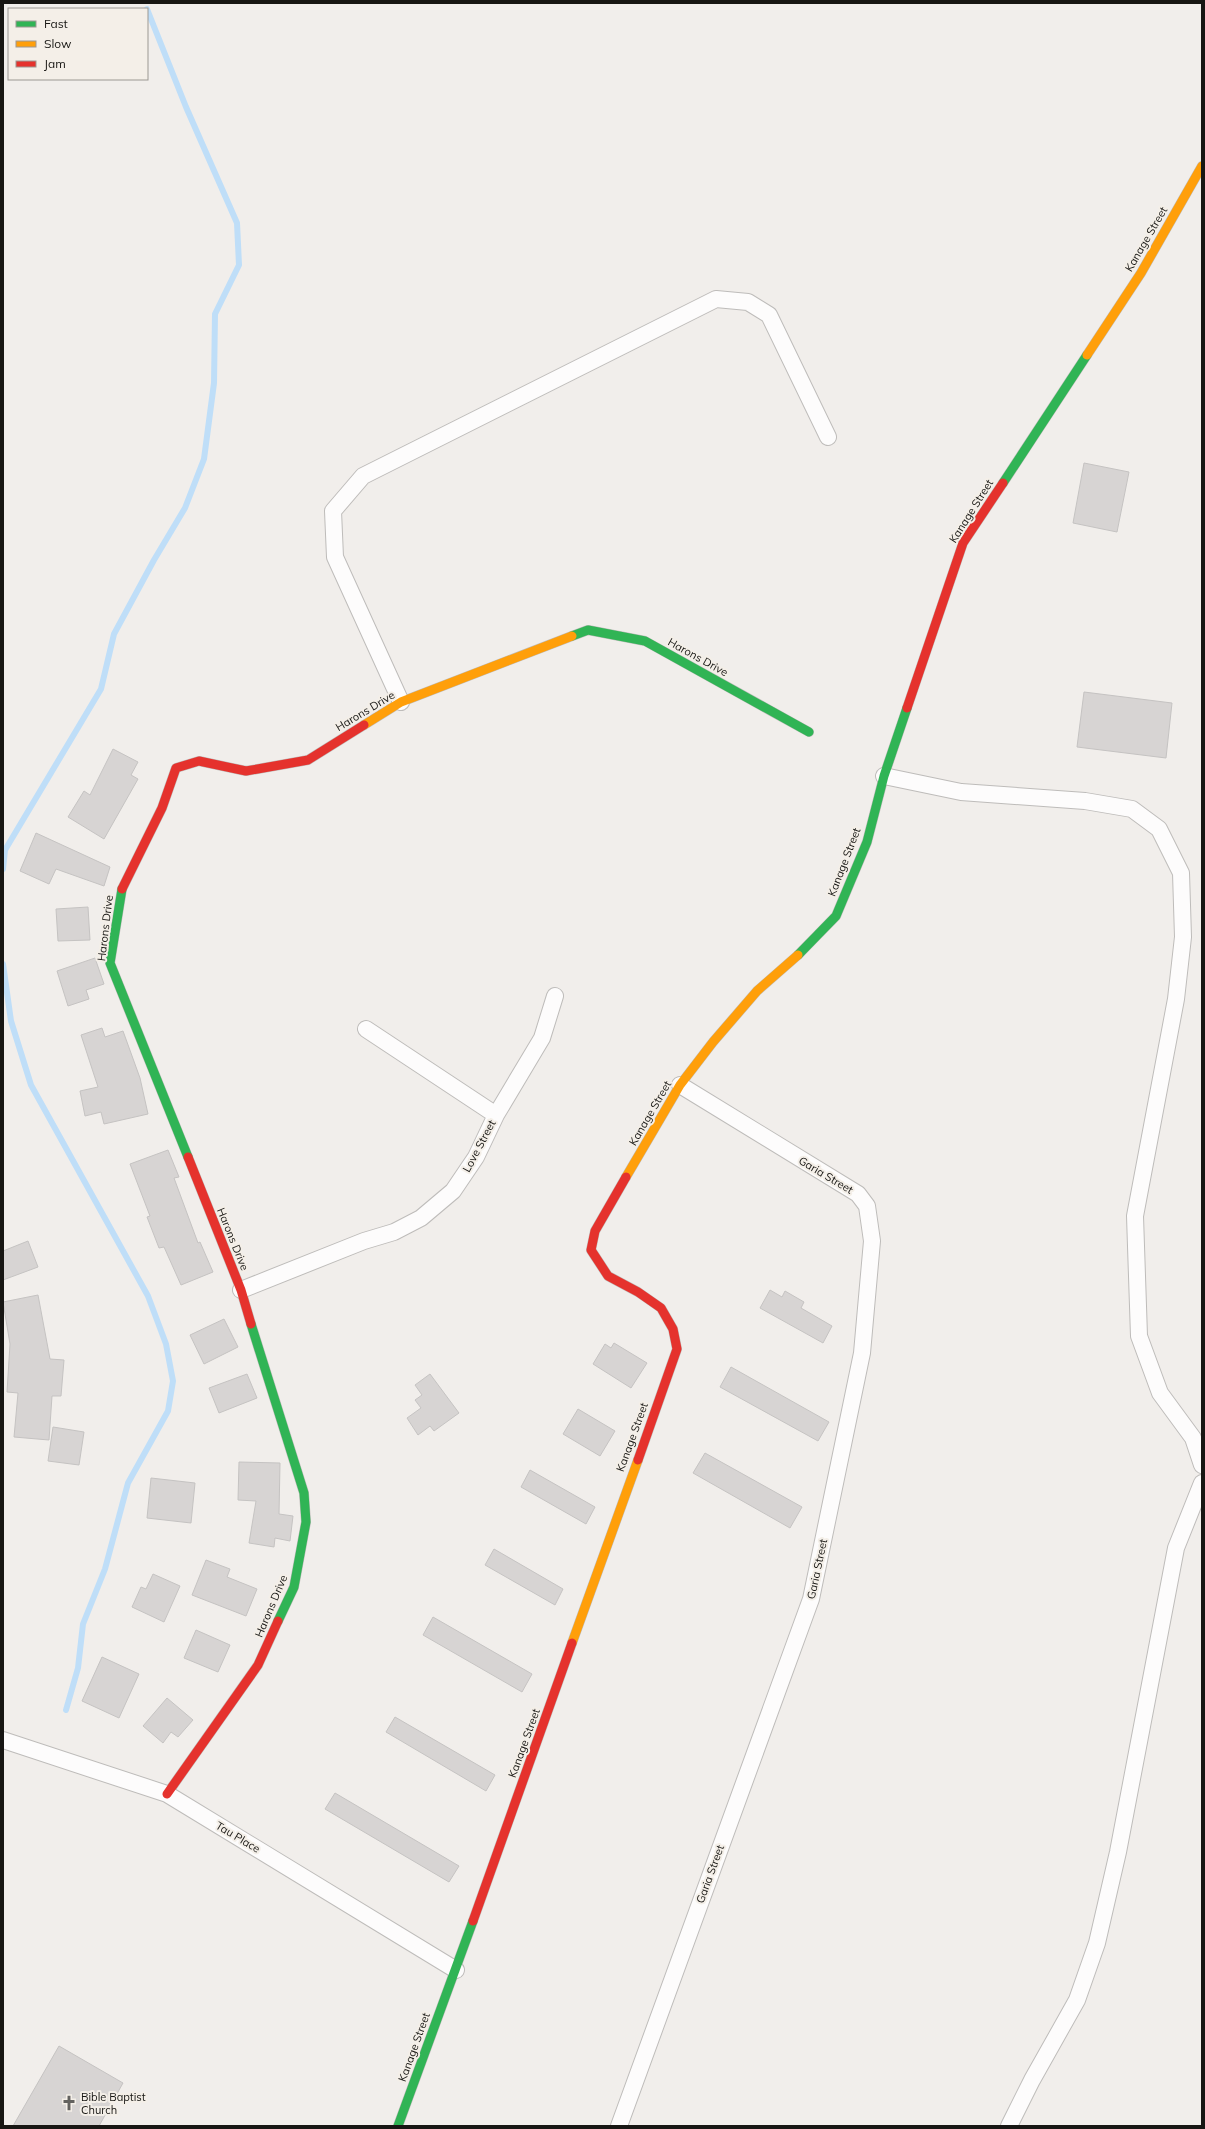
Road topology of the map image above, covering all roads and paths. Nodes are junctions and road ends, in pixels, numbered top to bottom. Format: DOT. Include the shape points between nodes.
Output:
graph roads {
  1 [pos="1202,166"];
  2 [pos="828,437"];
  3 [pos="401,702"];
  4 [pos="809,732"];
  5 [pos="884,776"];
  6 [pos="554,996"];
  7 [pos="366,1029"];
  8 [pos="680,1085"];
  9 [pos="496,1115"];
  10 [pos="240,1290"];
  11 [pos="1202,1465"];
  12 [pos="1202,1483"];
  13 [pos="3,1740"];
  14 [pos="166,1794"];
  15 [pos="456,1970"];
  16 [pos="398,2126"];
  17 [pos="618,2126"];
  18 [pos="1010,2126"];
  1 -- 5 [label="street, Kanage Street" via="1141,273 963,543"];
  2 -- 3 [label="street" via="769,315 748,302 716,299 363,476 333,511 335,557"];
  3 -- 4 [label="street, Harons Drive" via="588,630 644,641"];
  3 -- 10 [label="street, Harons Drive" via="308,760 246,771 199,761 176,768 162,808 122,887 110,963"];
  5 -- 8 [label="street, Kanage Street" via="867,842 836,916 757,991"];
  5 -- 11 [label="street" via="961,792 1085,801 1132,809 1159,829 1181,874 1183,937 1176,999 1135,1216 1139,1336 1160,1393 1193,1438"];
  6 -- 9 [label="street, Love Street" via="542,1038"];
  7 -- 9 [label="street"];
  8 -- 15 [label="street, Kanage Street" via="595,1231 591,1250 608,1276 661,1308 674,1329 677,1349"];
  8 -- 17 [label="street, Garia Street" via="858,1194 867,1206 872,1241 862,1353 811,1599"];
  9 -- 10 [label="street, Love Street" via="476,1157 452,1191 421,1218 394,1232 364,1241"];
  10 -- 14 [label="street, Harons Drive" via="304,1493 304,1530 294,1587 258,1666"];
  12 -- 18 [label="street" via="1176,1548 1118,1852 1097,1943 1077,2000 1032,2080"];
  13 -- 14 [label="street, Tau Place"];
  14 -- 15 [label="street, Tau Place"];
  15 -- 16 [label="street, Kanage Street"];
}
